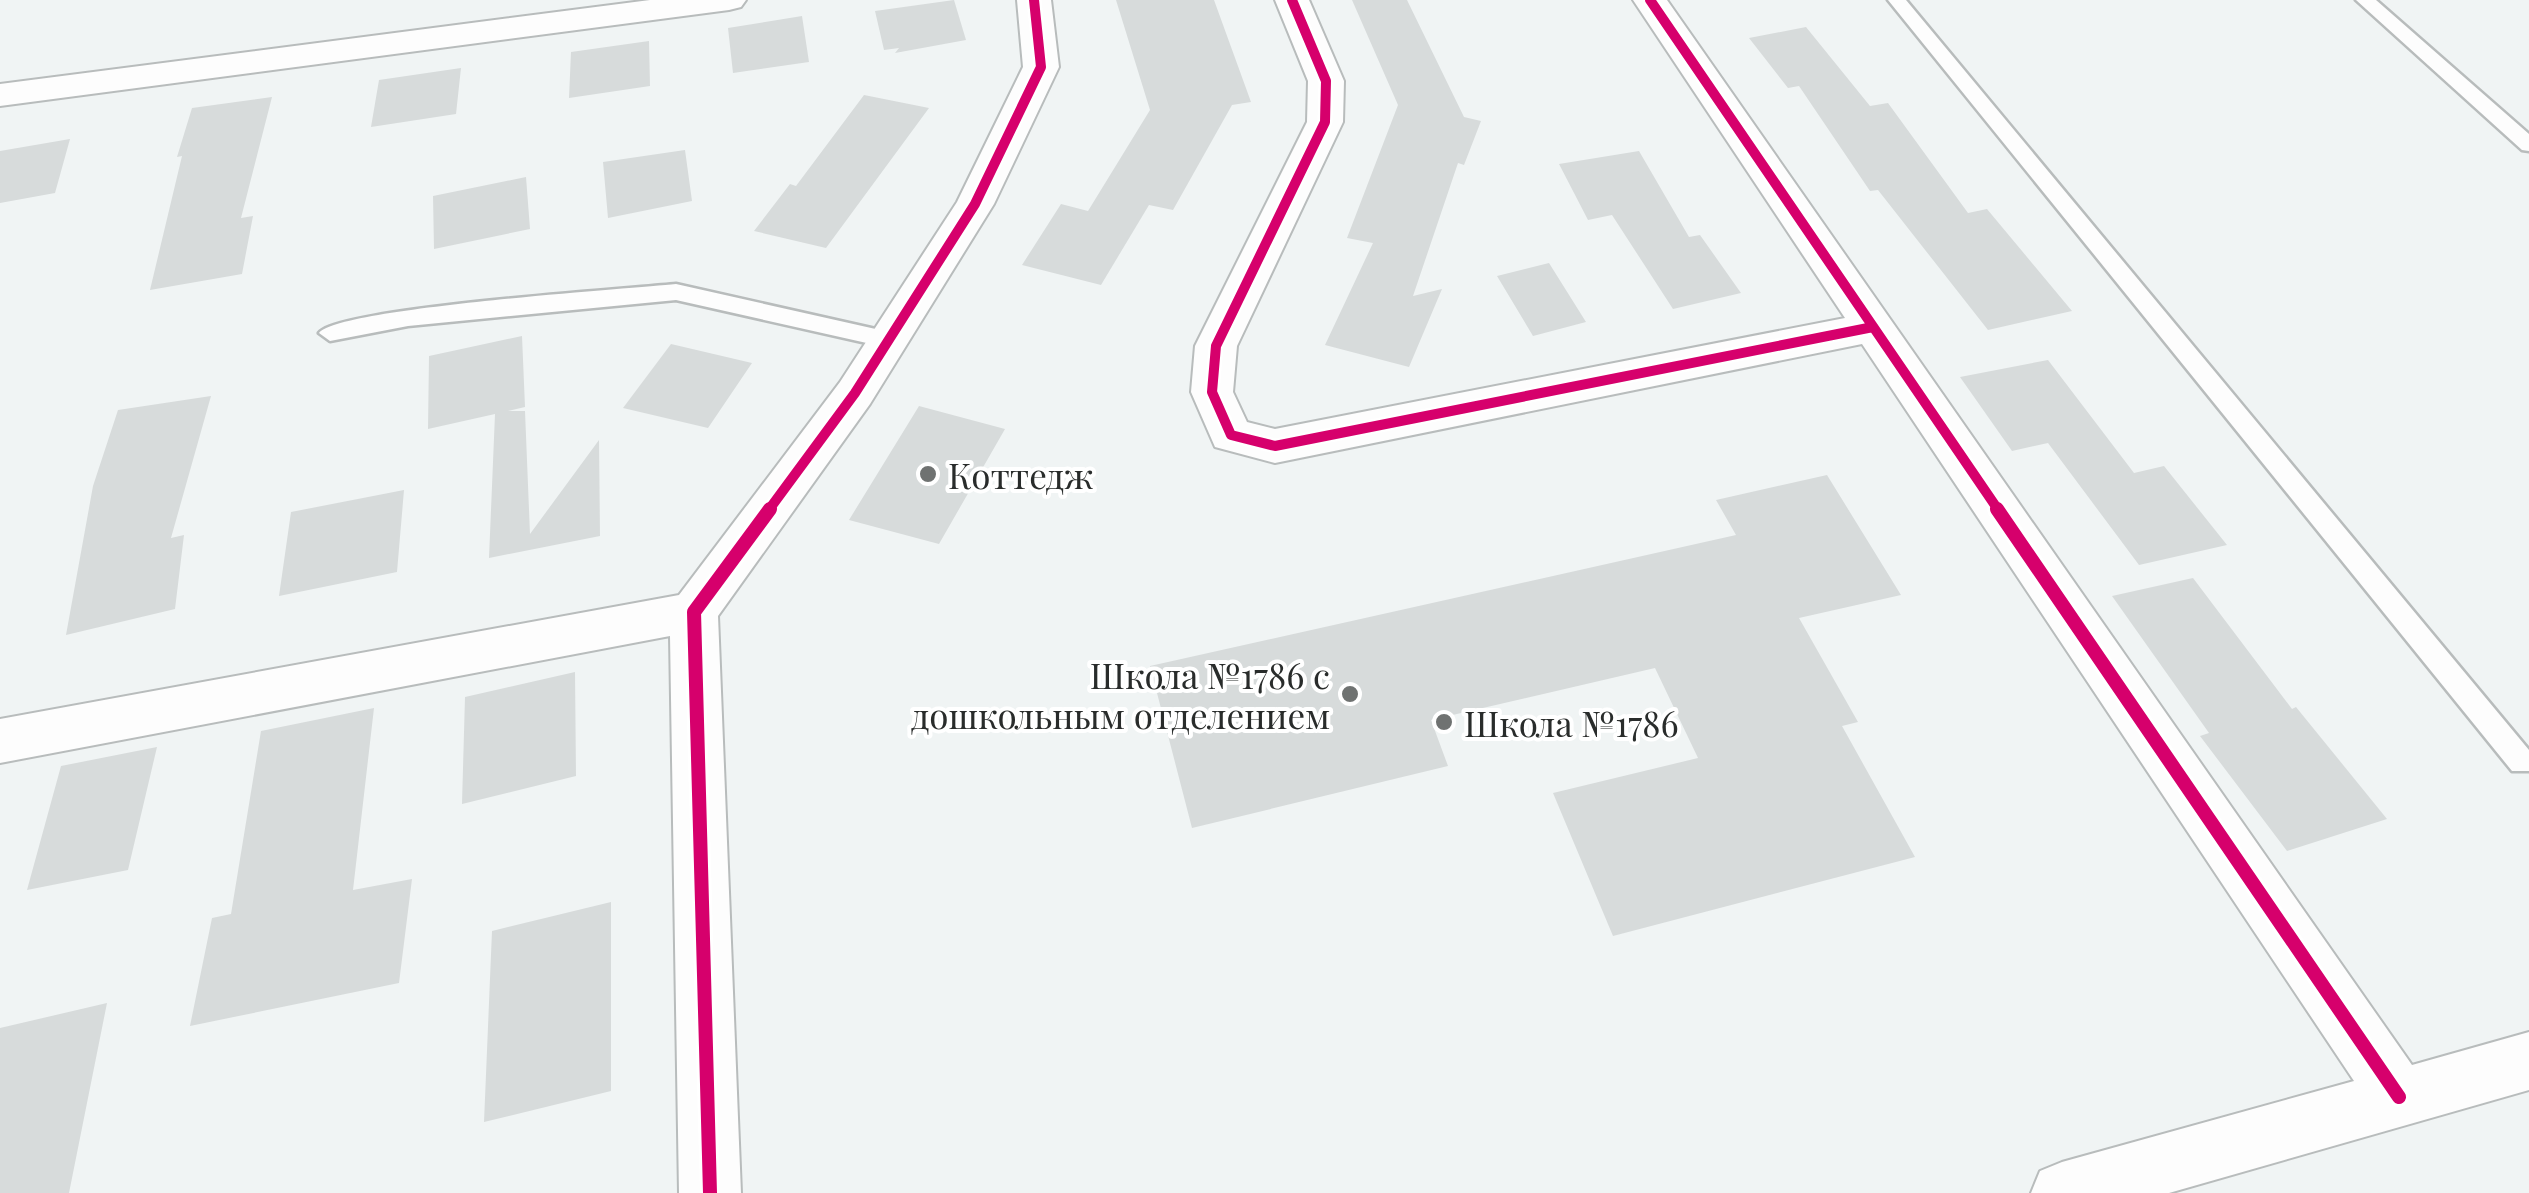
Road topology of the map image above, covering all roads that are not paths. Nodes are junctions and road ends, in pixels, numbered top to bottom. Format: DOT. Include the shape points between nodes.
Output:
graph roads {
  1 [pos="729,0"];
  2 [pos="1034,0"];
  3 [pos="1292,0"];
  4 [pos="1650,0"];
  5 [pos="1897,0"];
  6 [pos="2365,0"];
  7 [pos="0,95"];
  8 [pos="2529,145"];
  9 [pos="1873,327"];
  10 [pos="330,333"];
  11 [pos="888,340"];
  12 [pos="694,612"];
  13 [pos="0,740"];
  14 [pos="2522,762"];
  15 [pos="2529,1061"];
  16 [pos="2400,1098"];
  17 [pos="710,1193"];
  18 [pos="2062,1193"];
  1 -- 7 [label="street"];
  2 -- 11 [label="street" via="1041,68 975,204"];
  3 -- 9 [label="street" via="1326,81 1326,122 1216,346 1212,392 1231,435 1276,446"];
  4 -- 9 [label="street"];
  5 -- 14 [label="lane"];
  6 -- 8 [label="lane"];
  9 -- 16 [label="street"];
  10 -- 11 [label="lane" via="408,318 676,292"];
  11 -- 12 [label="street"];
  12 -- 13 [label="street"];
  12 -- 17 [label="street"];
  15 -- 16 [label="street"];
  16 -- 18 [label="street"];
}
